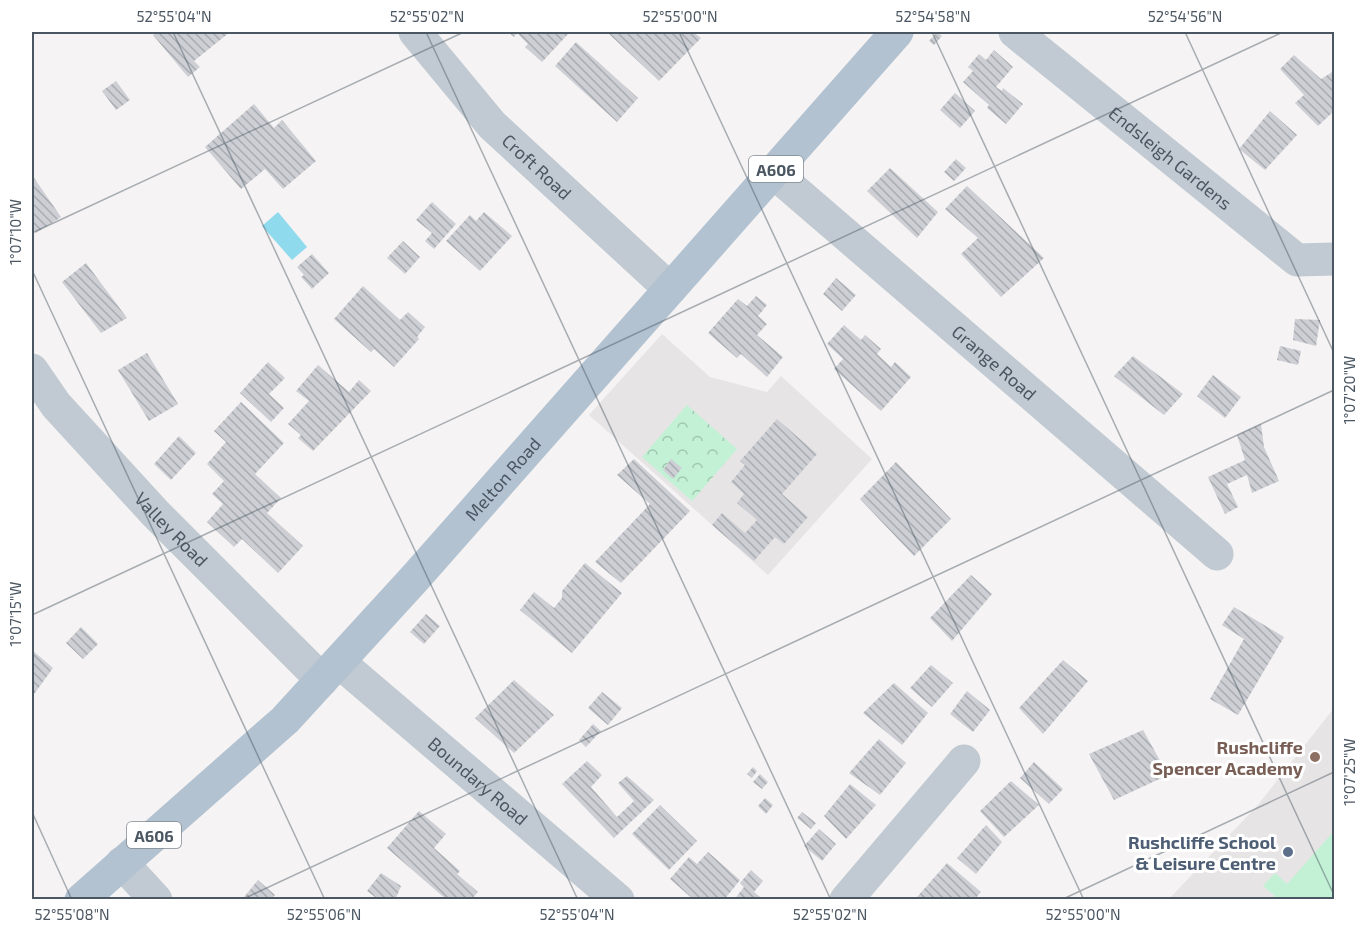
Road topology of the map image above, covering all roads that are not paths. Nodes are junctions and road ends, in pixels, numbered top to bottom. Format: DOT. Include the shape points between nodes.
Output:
graph roads {
  1 [pos="416,32"];
  2 [pos="897,32"];
  3 [pos="1015,32"];
  4 [pos="774,172"];
  5 [pos="1335,259"];
  6 [pos="670,289"];
  7 [pos="32,369"];
  8 [pos="1217,554"];
  9 [pos="330,671"];
  10 [pos="964,761"];
  11 [pos="122,863"];
  12 [pos="81,900"];
  13 [pos="156,900"];
  14 [pos="618,900"];
  15 [pos="846,900"];
  1 -- 6 [label="street, Croft Road" via="492,125"];
  2 -- 4 [label="main road, Melton Road / A606"];
  3 -- 5 [label="street, Endsleigh Gardens" via="1297,260"];
  4 -- 6 [label="main road, Melton Road / A606"];
  4 -- 8 [label="street, Grange Road"];
  6 -- 9 [label="main road, Melton Road / A606"];
  7 -- 9 [label="street, Valley Road" via="56,405 155,513"];
  9 -- 11 [label="main road, Melton Road / A606" via="285,720"];
  9 -- 14 [label="street, Boundary Road"];
  10 -- 15 [label="street"];
  11 -- 12 [label="main road, Melton Road / A606"];
  11 -- 13 [label="street"];
}
